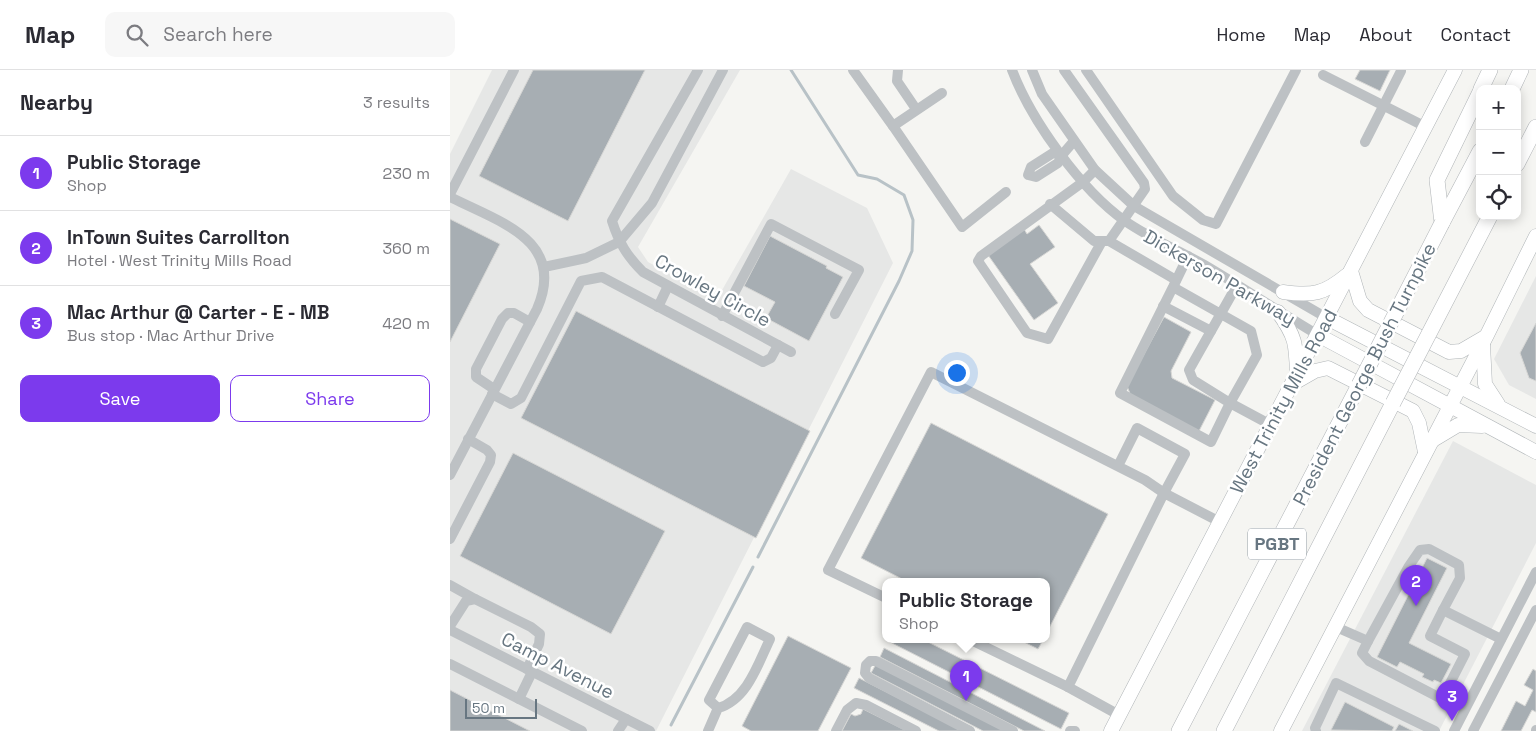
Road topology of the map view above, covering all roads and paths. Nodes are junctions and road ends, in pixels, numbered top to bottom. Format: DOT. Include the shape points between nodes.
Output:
graph roads {
  1 [pos="514,70"];
  2 [pos="698,70"];
  3 [pos="723,70"];
  4 [pos="854,70"];
  5 [pos="898,70"];
  6 [pos="1012,70"];
  7 [pos="1032,70"];
  8 [pos="1064,70"];
  9 [pos="1086,70"];
  10 [pos="1296,70"];
  11 [pos="1401,70"];
  12 [pos="1455,70"];
  13 [pos="1490,70"];
  14 [pos="1521,70"];
  15 [pos="1323,76"];
  16 [pos="1482,85"];
  17 [pos="1514,85"];
  18 [pos="942,93"];
  19 [pos="1476,98"];
  20 [pos="1383,105"];
  21 [pos="916,109"];
  22 [pos="1119,118"];
  23 [pos="893,126"];
  24 [pos="1426,127"];
  25 [pos="1536,127"];
  26 [pos="1105,128"];
  27 [pos="1074,141"];
  28 [pos="1365,142"];
  29 [pos="1062,155"];
  30 [pos="1521,156"];
  31 [pos="1476,159"];
  32 [pos="1095,170"];
  33 [pos="1083,182"];
  34 [pos="1006,192"];
  35 [pos="450,195"];
  36 [pos="1050,204"];
  37 [pos="1134,206"];
  38 [pos="1123,220"];
  39 [pos="1488,220"];
  40 [pos="1442,224"];
  41 [pos="1536,236"];
  42 [pos="618,242"];
  43 [pos="1105,242"];
  44 [pos="1188,256"];
  45 [pos="544,267"];
  46 [pos="1351,271"];
  47 [pos="1174,284"];
  48 [pos="668,286"];
  49 [pos="1237,286"];
  50 [pos="1283,292"];
  51 [pos="1163,306"];
  52 [pos="658,307"];
  53 [pos="1278,312"];
  54 [pos="1220,313"];
  55 [pos="835,314"];
  56 [pos="722,316"];
  57 [pos="1327,318"];
  58 [pos="530,322"];
  59 [pos="1211,331"];
  60 [pos="1318,335"];
  61 [pos="1485,339"];
  62 [pos="778,345"];
  63 [pos="791,352"];
  64 [pos="1295,380"];
  65 [pos="1460,387"];
  66 [pos="493,392"];
  67 [pos="1230,403"];
  68 [pos="1450,406"];
  69 [pos="1500,407"];
  70 [pos="1272,425"];
  71 [pos="1536,426"];
  72 [pos="1489,427"];
  73 [pos="468,439"];
  74 [pos="1428,447"];
  75 [pos="1536,452"];
  76 [pos="1118,466"];
  77 [pos="451,473"];
  78 [pos="1164,493"];
  79 [pos="1220,522"];
  80 [pos="450,539"];
  81 [pos="1536,572"];
  82 [pos="450,584"];
  83 [pos="882,596"];
  84 [pos="476,599"];
  85 [pos="1443,610"];
  86 [pos="1536,610"];
  87 [pos="1336,627"];
  88 [pos="450,628"];
  89 [pos="1502,639"];
  90 [pos="1368,641"];
  91 [pos="977,643"];
  92 [pos="450,664"];
  93 [pos="530,670"];
  94 [pos="1068,687"];
  95 [pos="520,699"];
  96 [pos="718,708"];
  97 [pos="1119,714"];
  98 [pos="626,718"];
  99 [pos="1227,725"];
  100 [pos="1457,730"];
  101 [pos="582,731"];
  102 [pos="618,731"];
  103 [pos="650,731"];
  104 [pos="708,731"];
  105 [pos="836,731"];
  106 [pos="916,731"];
  107 [pos="970,731"];
  108 [pos="1012,731"];
  109 [pos="1070,731"];
  110 [pos="1075,731"];
  111 [pos="1111,731"];
  112 [pos="1180,731"];
  113 [pos="1281,731"];
  114 [pos="1316,731"];
  115 [pos="1435,731"];
  116 [pos="1473,731"];
  1 -- 35 [label="street"];
  2 -- 42 [label="street" via="612,221"];
  3 -- 42 [label="street" via="652,203"];
  4 -- 23 [label="street"];
  5 -- 21 [label="street" via="897,81"];
  6 -- 29 [label="street, Dickerson Parkway" via="1027,103"];
  7 -- 27 [label="street, Dickerson Parkway" via="1042,94"];
  8 -- 26 [label="street"];
  9 -- 22 [label="street"];
  10 -- 22 [label="street" via="1216,224 1203,220 1173,196"];
  11 -- 20 [label="street"];
  12 -- 24 [label="main road, West Trinity Mills Road"];
  13 -- 16 [label="highway"];
  14 -- 17 [label="highway"];
  15 -- 20 [label="street"];
  18 -- 21 [label="street"];
  19 -- 40 [label="highway" via="1437,180"];
  20 -- 24 [label="street"];
  20 -- 28 [label="street"];
  21 -- 23 [label="street"];
  22 -- 26 [label="street"];
  23 -- 34 [label="street" via="962,227"];
  24 -- 46 [label="main road, West Trinity Mills Road"];
  25 -- 30 [label="highway"];
  26 -- 37 [label="street" via="1144,183 1145,189"];
  27 -- 29 [label="street"];
  27 -- 32 [label="street, Dickerson Parkway"];
  29 -- 33 [label="street, Dickerson Parkway"];
  31 -- 40 [label="highway, President George Bush Turnpike / PGBT"];
  32 -- 33 [label="street"];
  32 -- 37 [label="street, Dickerson Parkway"];
  33 -- 36 [label="street"];
  33 -- 38 [label="street, Dickerson Parkway"];
  35 -- 45 [label="street" via="533,243"];
  36 -- 43 [label="street" via="1094,241"];
  36 -- 43 [label="street" via="978,261 1027,333 1048,339"];
  37 -- 38 [label="street"];
  37 -- 50 [label="street, Dickerson Parkway"];
  38 -- 43 [label="street"];
  38 -- 44 [label="street, Dickerson Parkway"];
  39 -- 99 [label="highway, President George Bush Turnpike / PGBT, bridge"];
  40 -- 112 [label="highway, President George Bush Turnpike / PGBT, bridge"];
  41 -- 61 [label="main road"];
  42 -- 45 [label="street" via="586,258"];
  42 -- 48 [label="street, Crowley Circle" via="643,272"];
  43 -- 47 [label="street"];
  44 -- 47 [label="street"];
  44 -- 49 [label="street, Dickerson Parkway"];
  45 -- 58 [label="street" via="543,295"];
  46 -- 50 [label="main road" via="1331,288 1314,294"];
  46 -- 57 [label="main road, West Trinity Mills Road"];
  46 -- 61 [label="main road" via="1360,301 1368,310 1449,352 1461,351"];
  47 -- 51 [label="street"];
  47 -- 54 [label="street"];
  48 -- 52 [label="street"];
  48 -- 56 [label="street, Crowley Circle"];
  49 -- 53 [label="street, Dickerson Parkway"];
  49 -- 54 [label="street"];
  50 -- 57 [label="street, Dickerson Parkway"];
  51 -- 59 [label="street"];
  51 -- 67 [label="street" via="1120,393 1212,442"];
  52 -- 62 [label="street" via="763,362 771,358"];
  52 -- 66 [label="street" via="602,277 581,281 521,398 511,404"];
  53 -- 60 [label="street, Dickerson Parkway"];
  53 -- 64 [label="main road" via="1292,332 1296,346"];
  54 -- 59 [label="street"];
  54 -- 67 [label="street" via="1251,330 1257,354"];
  55 -- 56 [label="street" via="859,270 771,224"];
  56 -- 62 [label="street, Crowley Circle"];
  57 -- 60 [label="main road, West Trinity Mills Road"];
  57 -- 65 [label="main road, Dickerson Parkway"];
  58 -- 66 [label="street"];
  58 -- 66 [label="street" via="514,313 502,318 476,369 476,377"];
  59 -- 67 [label="street" via="1189,370 1193,380"];
  60 -- 64 [label="main road, West Trinity Mills Road"];
  60 -- 68 [label="main road, Dickerson Parkway"];
  61 -- 65 [label="main road"];
  61 -- 69 [label="main road" via="1485,384"];
  62 -- 63 [label="street, Crowley Circle"];
  64 -- 70 [label="main road, West Trinity Mills Road"];
  64 -- 74 [label="main road" via="1328,368 1413,411"];
  65 -- 68 [label="main road"];
  65 -- 69 [label="main road, Dickerson Parkway"];
  66 -- 73 [label="street"];
  67 -- 70 [label="street"];
  68 -- 72 [label="main road, Dickerson Parkway"];
  68 -- 74 [label="main road"];
  69 -- 71 [label="main road, Dickerson Parkway"];
  70 -- 79 [label="main road, West Trinity Mills Road"];
  72 -- 74 [label="main road" via="1458,426"];
  72 -- 75 [label="main road, Dickerson Parkway"];
  73 -- 77 [label="street"];
  73 -- 80 [label="street" via="487,450 491,455 490,462"];
  74 -- 87 [label="main road"];
  76 -- 78 [label="street"];
  76 -- 78 [label="street" via="1137,428 1186,454"];
  76 -- 83 [label="street" via="931,372 828,570"];
  78 -- 79 [label="street"];
  78 -- 94 [label="street"];
  79 -- 97 [label="main road, West Trinity Mills Road"];
  81 -- 89 [label="street"];
  82 -- 84 [label="street"];
  84 -- 88 [label="street" via="466,601"];
  84 -- 93 [label="street" via="540,634"];
  85 -- 89 [label="street"];
  85 -- 90 [label="street" via="1460,578 1459,565 1429,549 1420,550"];
  85 -- 90 [label="street" via="1430,636 1465,654 1442,699 1369,661 1362,653"];
  86 -- 116 [label="street"];
  87 -- 90 [label="street"];
  87 -- 113 [label="main road"];
  88 -- 93 [label="street, Camp Avenue"];
  89 -- 100 [label="street"];
  91 -- 94 [label="street"];
  92 -- 95 [label="street"];
  93 -- 95 [label="street"];
  93 -- 98 [label="street, Camp Avenue"];
  94 -- 97 [label="street"];
  95 -- 101 [label="street"];
  96 -- 96 [label="street" via="736,700 770,639 747,627 709,700"];
  96 -- 104 [label="street"];
  97 -- 111 [label="main road, West Trinity Mills Road"];
  98 -- 102 [label="street"];
  98 -- 103 [label="street, Camp Avenue"];
  105 -- 106 [label="street" via="847,710 856,703"];
  107 -- 108 [label="street" via="869,678 865,673 866,665 876,661"];
  109 -- 110 [label="street"];
  114 -- 115 [label="street" via="1336,683"];
}
